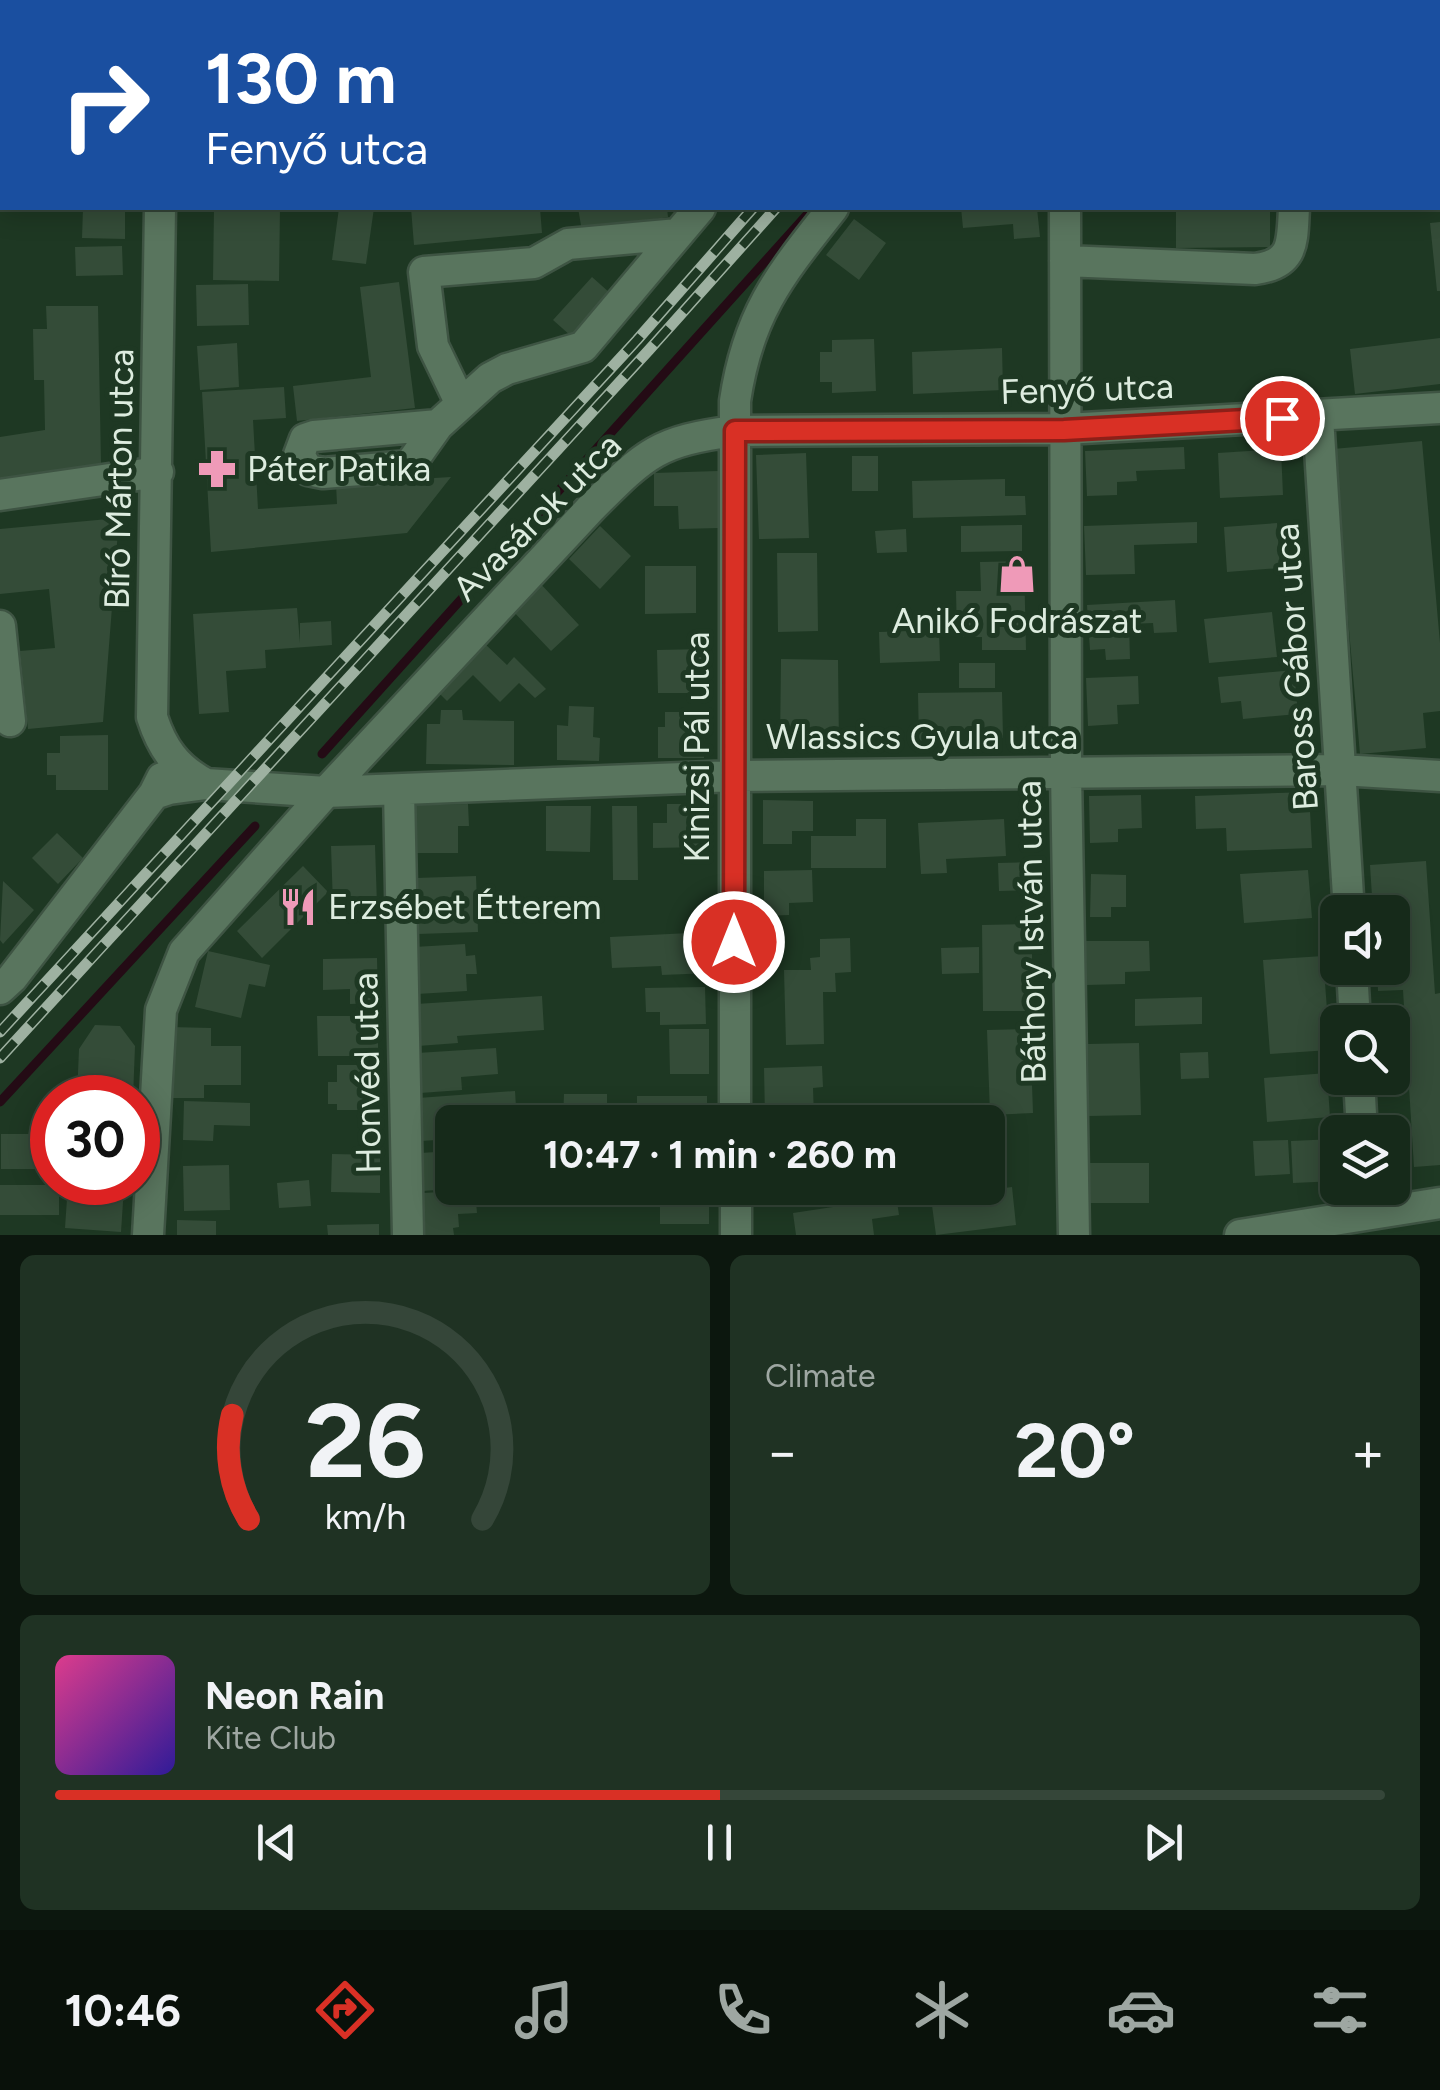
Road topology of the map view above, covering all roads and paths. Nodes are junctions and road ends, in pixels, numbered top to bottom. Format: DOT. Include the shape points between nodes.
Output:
graph roads {
  1 [pos="160,210"];
  2 [pos="698,210"];
  3 [pos="830,210"];
  4 [pos="1064,210"];
  5 [pos="1294,210"];
  6 [pos="678,234"];
  7 [pos="1064,260"];
  8 [pos="460,402"];
  9 [pos="1440,408"];
  10 [pos="1318,417"];
  11 [pos="438,425"];
  12 [pos="1064,430"];
  13 [pos="735,431"];
  14 [pos="158,472"];
  15 [pos="0,496"];
  16 [pos="0,630"];
  17 [pos="152,716"];
  18 [pos="10,721"];
  19 [pos="164,749"];
  20 [pos="1341,770"];
  21 [pos="1066,773"];
  22 [pos="734,776"];
  23 [pos="1440,776"];
  24 [pos="206,784"];
  25 [pos="399,790"];
  26 [pos="326,792"];
  27 [pos="146,803"];
  28 [pos="1348,895"];
  29 [pos="0,989"];
  30 [pos="736,1105"];
  31 [pos="1440,1203"];
  32 [pos="736,1205"];
  33 [pos="1367,1213"];
  34 [pos="148,1235"];
  35 [pos="408,1235"];
  36 [pos="736,1235"];
  37 [pos="1074,1235"];
  38 [pos="1240,1235"];
  1 -- 14 [label="street, Bíró Márton utca"];
  2 -- 6 [label="street"];
  3 -- 13 [label="street" via="776,282 751,329"];
  4 -- 7 [label="street, Báthory István utca"];
  5 -- 7 [label="street" via="1286,257 1273,267"];
  6 -- 8 [label="street" via="583,347 507,369"];
  6 -- 8 [label="street" via="568,244 534,263 424,272 433,346"];
  7 -- 12 [label="street, Báthory István utca"];
  8 -- 11 [label="street"];
  9 -- 10 [label="street, Fenyő utca"];
  10 -- 12 [label="street, Fenyő utca"];
  10 -- 20 [label="street, Baross Gábor utca"];
  12 -- 13 [label="street, Fenyő utca"];
  12 -- 21 [label="street, Báthory István utca"];
  13 -- 22 [label="street, Kinizsi Pál utca"];
  13 -- 26 [label="street, Avasárok utca" via="662,446 628,470"];
  14 -- 15 [label="street"];
  14 -- 17 [label="street, Bíró Márton utca"];
  16 -- 18 [label="street"];
  17 -- 19 [label="street, Bíró Márton utca"];
  17 -- 27 [label="street"];
  19 -- 24 [label="street"];
  19 -- 27 [label="street" via="162,780"];
  20 -- 21 [label="street, Wlassics Gyula utca"];
  20 -- 23 [label="street, Wlassics Gyula utca"];
  20 -- 28 [label="street, Baross Gábor utca"];
  21 -- 22 [label="street, Wlassics Gyula utca"];
  21 -- 37 [label="street, Báthory István utca"];
  22 -- 25 [label="street, Wlassics Gyula utca"];
  22 -- 30 [label="street, Kinizsi Pál utca"];
  24 -- 26 [label="street, Wlassics Gyula utca"];
  24 -- 27 [label="street, Wlassics Gyula utca" via="168,788"];
  25 -- 26 [label="street, Wlassics Gyula utca"];
  25 -- 35 [label="street, Honvéd utca"];
  26 -- 34 [label="street" via="196,935 174,970 161,1010"];
  27 -- 29 [label="street"];
  31 -- 33 [label="street"];
  32 -- 36 [label="street"];
  33 -- 38 [label="street"];
}
